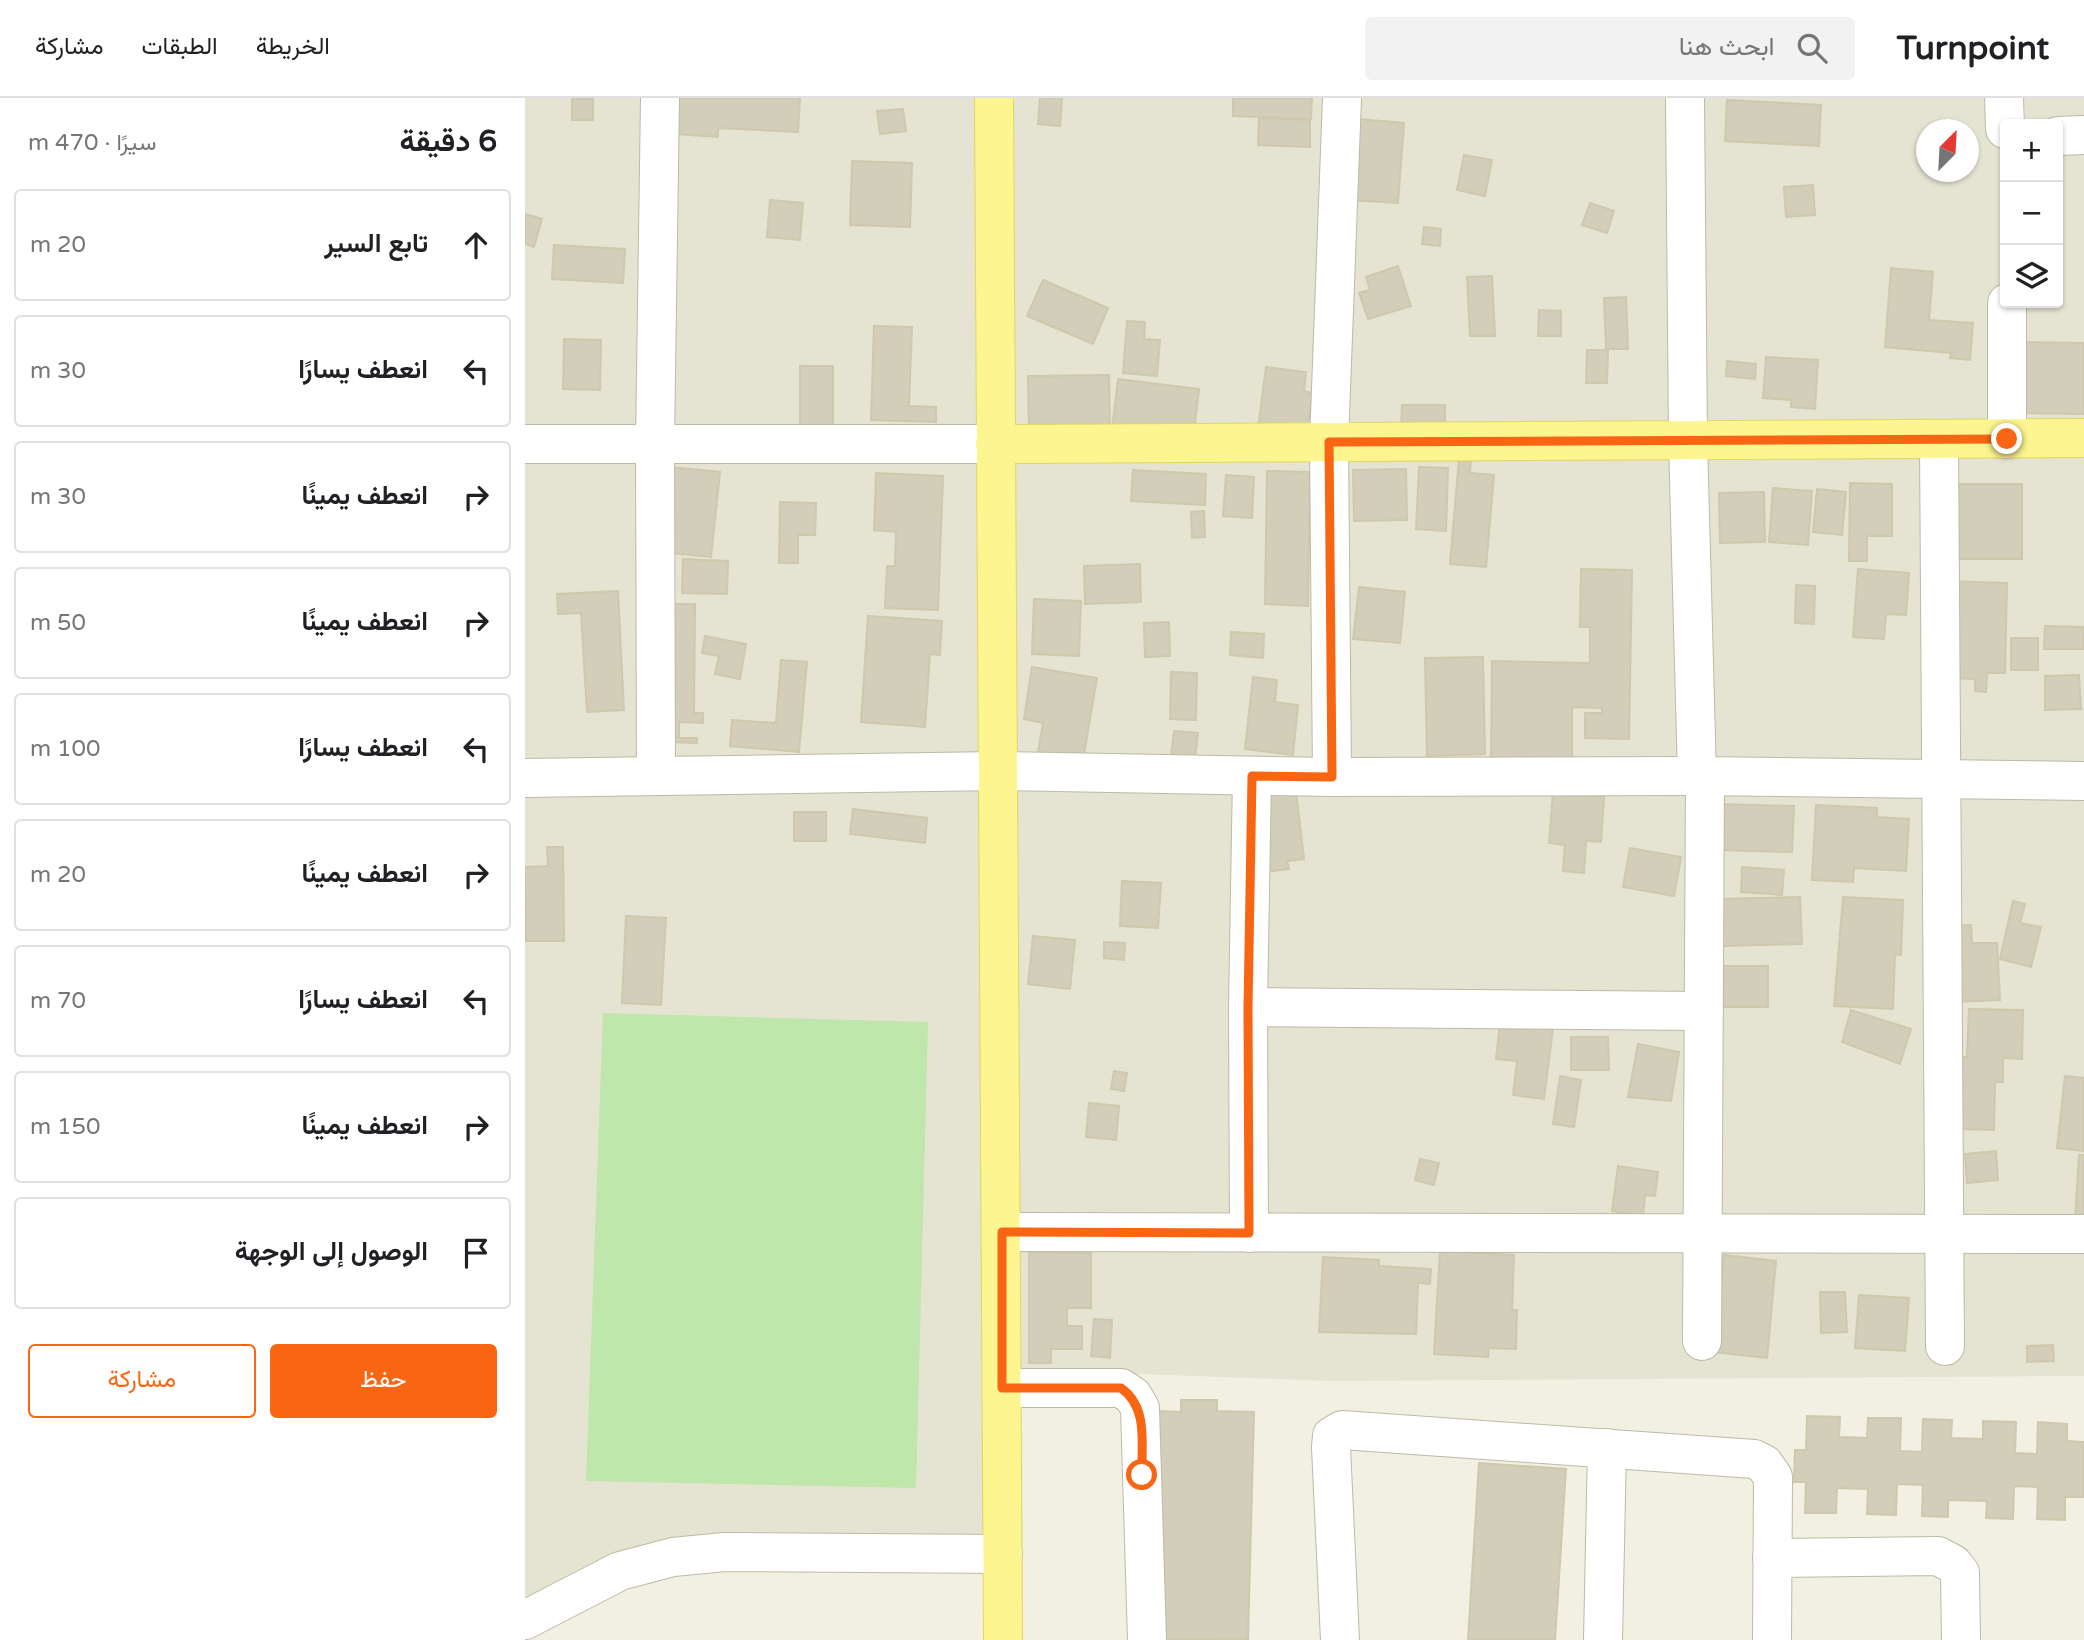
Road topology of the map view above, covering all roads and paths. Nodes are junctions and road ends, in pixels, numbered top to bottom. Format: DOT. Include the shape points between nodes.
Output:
graph roads {
  1 [pos="660,98"];
  2 [pos="995,98"];
  3 [pos="1342,98"];
  4 [pos="1685,98"];
  5 [pos="2004,98"];
  6 [pos="2005,119"];
  7 [pos="2084,135"];
  8 [pos="2063,136"];
  9 [pos="2007,308"];
  10 [pos="2084,438"];
  11 [pos="2007,439"];
  12 [pos="1939,440"];
  13 [pos="1688,441"];
  14 [pos="1329,442"];
  15 [pos="525,444"];
  16 [pos="655,444"];
  17 [pos="995,444"];
  18 [pos="998,772"];
  19 [pos="656,776"];
  20 [pos="1252,776"];
  21 [pos="1701,776"];
  22 [pos="1332,777"];
  23 [pos="525,778"];
  24 [pos="1942,780"];
  25 [pos="2084,781"];
  26 [pos="1248,1007"];
  27 [pos="1704,1011"];
  28 [pos="1002,1232"];
  29 [pos="1249,1233"];
  30 [pos="1703,1234"];
  31 [pos="2084,1234"];
  32 [pos="1943,1235"];
  33 [pos="1702,1341"];
  34 [pos="1945,1346"];
  35 [pos="1002,1388"];
  36 [pos="1607,1448"];
  37 [pos="1003,1554"];
  38 [pos="1772,1558"];
  39 [pos="525,1620"];
  40 [pos="1003,1640"];
  41 [pos="1147,1640"];
  42 [pos="1340,1640"];
  43 [pos="1603,1640"];
  44 [pos="1772,1640"];
  45 [pos="1961,1640"];
  1 -- 16 [label="street"];
  2 -- 17 [label="main road"];
  3 -- 14 [label="street"];
  4 -- 13 [label="street"];
  5 -- 6 [label="street"];
  7 -- 8 [label="street"];
  9 -- 11 [label="street"];
  10 -- 11 [label="main road"];
  11 -- 12 [label="main road"];
  12 -- 13 [label="main road"];
  12 -- 24 [label="street"];
  13 -- 14 [label="main road"];
  13 -- 21 [label="street"];
  14 -- 17 [label="main road"];
  14 -- 22 [label="street"];
  15 -- 16 [label="street"];
  16 -- 17 [label="street"];
  16 -- 19 [label="street"];
  17 -- 18 [label="main road"];
  18 -- 19 [label="street"];
  18 -- 20 [label="street"];
  18 -- 28 [label="main road"];
  19 -- 23 [label="street"];
  20 -- 22 [label="street"];
  20 -- 26 [label="street"];
  21 -- 22 [label="street"];
  21 -- 24 [label="street"];
  21 -- 27 [label="street"];
  24 -- 25 [label="street"];
  24 -- 32 [label="street"];
  26 -- 27 [label="street"];
  26 -- 29 [label="street"];
  27 -- 30 [label="street"];
  28 -- 29 [label="street"];
  28 -- 35 [label="main road"];
  29 -- 30 [label="street"];
  30 -- 32 [label="street"];
  30 -- 33 [label="street"];
  31 -- 32 [label="street"];
  32 -- 34 [label="street"];
  35 -- 37 [label="main road"];
  35 -- 41 [label="street" via="1121,1388 1140,1408"];
  36 -- 38 [label="street" via="1754,1459 1764,1464 1773,1477"];
  36 -- 42 [label="street" via="1342,1430 1332,1436"];
  36 -- 43 [label="street"];
  37 -- 39 [label="street" via="724,1552 673,1557 620,1571"];
  37 -- 40 [label="main road"];
  38 -- 44 [label="street"];
  38 -- 45 [label="street" via="1938,1556 1953,1563 1960,1573"];
}
